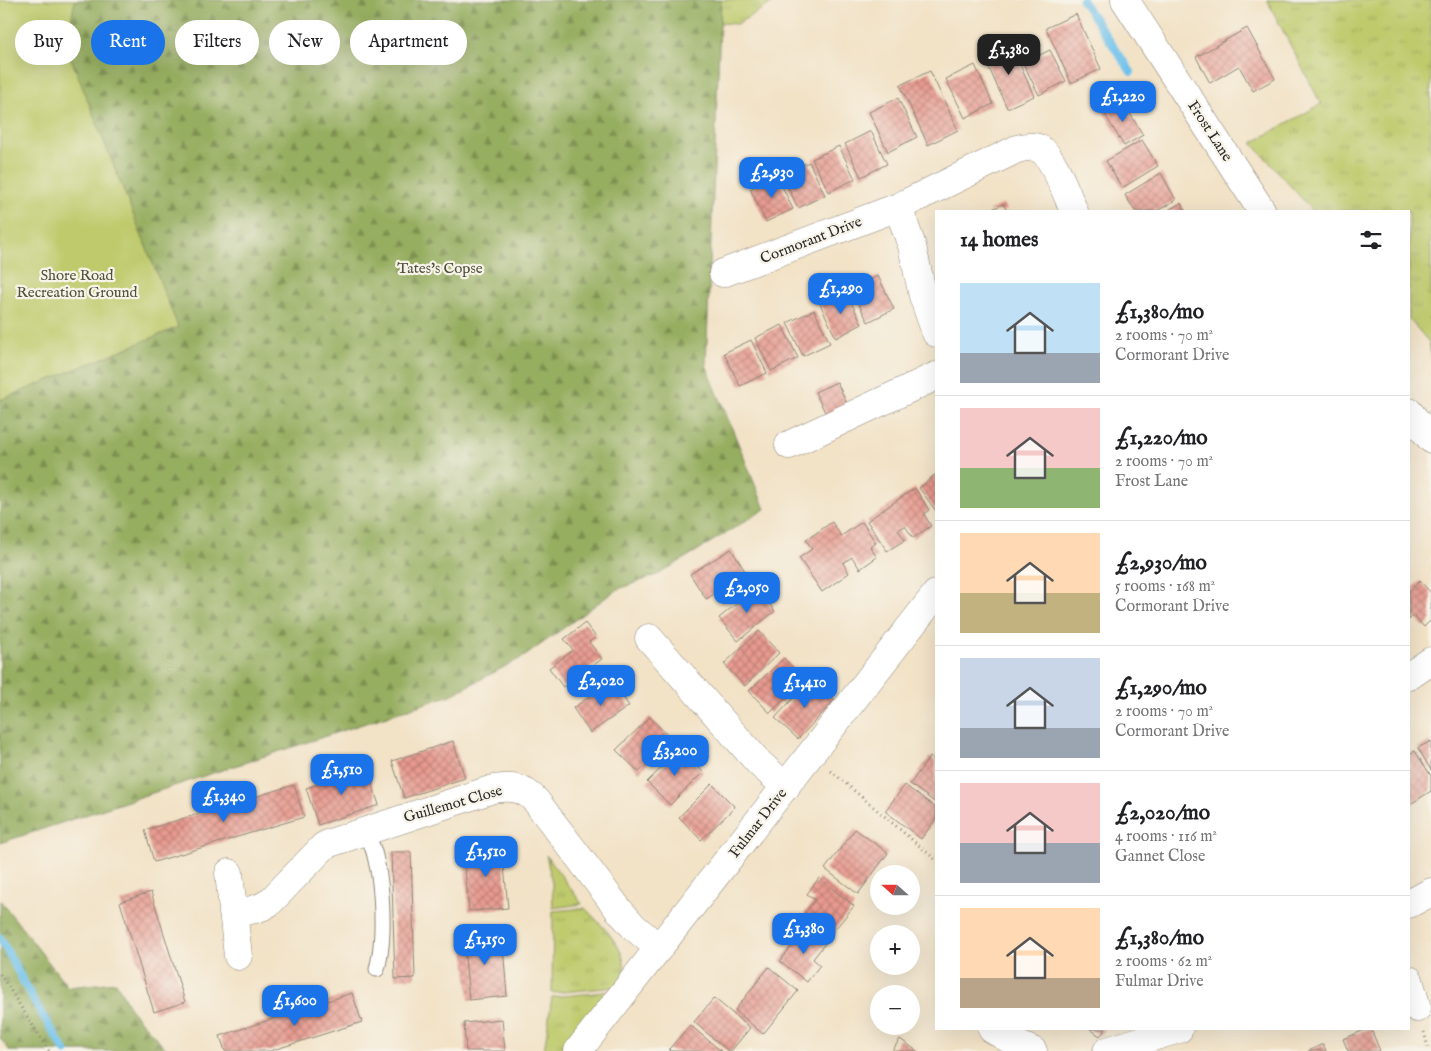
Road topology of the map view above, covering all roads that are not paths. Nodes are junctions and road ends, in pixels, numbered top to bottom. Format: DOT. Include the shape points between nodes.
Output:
graph roads {
  1 [pos="1125,0"];
  2 [pos="898,207"];
  3 [pos="1074,210"];
  4 [pos="1261,210"];
  5 [pos="724,273"];
  6 [pos="935,329"];
  7 [pos="935,376"];
  8 [pos="1410,413"];
  9 [pos="1431,439"];
  10 [pos="789,445"];
  11 [pos="935,595"];
  12 [pos="649,638"];
  13 [pos="1431,661"];
  14 [pos="1410,675"];
  15 [pos="786,787"];
  16 [pos="366,830"];
  17 [pos="229,873"];
  18 [pos="1431,892"];
  19 [pos="1410,903"];
  20 [pos="234,913"];
  21 [pos="659,948"];
  22 [pos="238,956"];
  23 [pos="377,969"];
  24 [pos="1410,984"];
  25 [pos="1417,1008"];
  26 [pos="994,1030"];
  27 [pos="1175,1030"];
  28 [pos="578,1051"];
  29 [pos="1033,1051"];
  30 [pos="1107,1051"];
  1 -- 4 [label="street, Frost Lane"];
  2 -- 3 [label="street, Cormorant Drive" via="1017,149 1033,147 1050,159"];
  2 -- 5 [label="street, Cormorant Drive"];
  2 -- 6 [label="street"];
  7 -- 10 [label="street"];
  8 -- 9 [label="street"];
  11 -- 15 [label="street, Fulmar Drive"];
  12 -- 15 [label="street" via="759,763"];
  13 -- 14 [label="street"];
  15 -- 21 [label="street, Fulmar Drive"];
  16 -- 20 [label="street, Guillemot Close" via="324,846 264,907"];
  16 -- 21 [label="street, Guillemot Close" via="493,789 509,787 523,790 536,801 626,919"];
  16 -- 23 [label="lane" via="379,875 382,930"];
  17 -- 20 [label="street"];
  18 -- 19 [label="street"];
  20 -- 22 [label="street"];
  21 -- 28 [label="street, Fulmar Drive"];
  24 -- 25 [label="street"];
  26 -- 29 [label="street"];
  27 -- 30 [label="street"];
}
